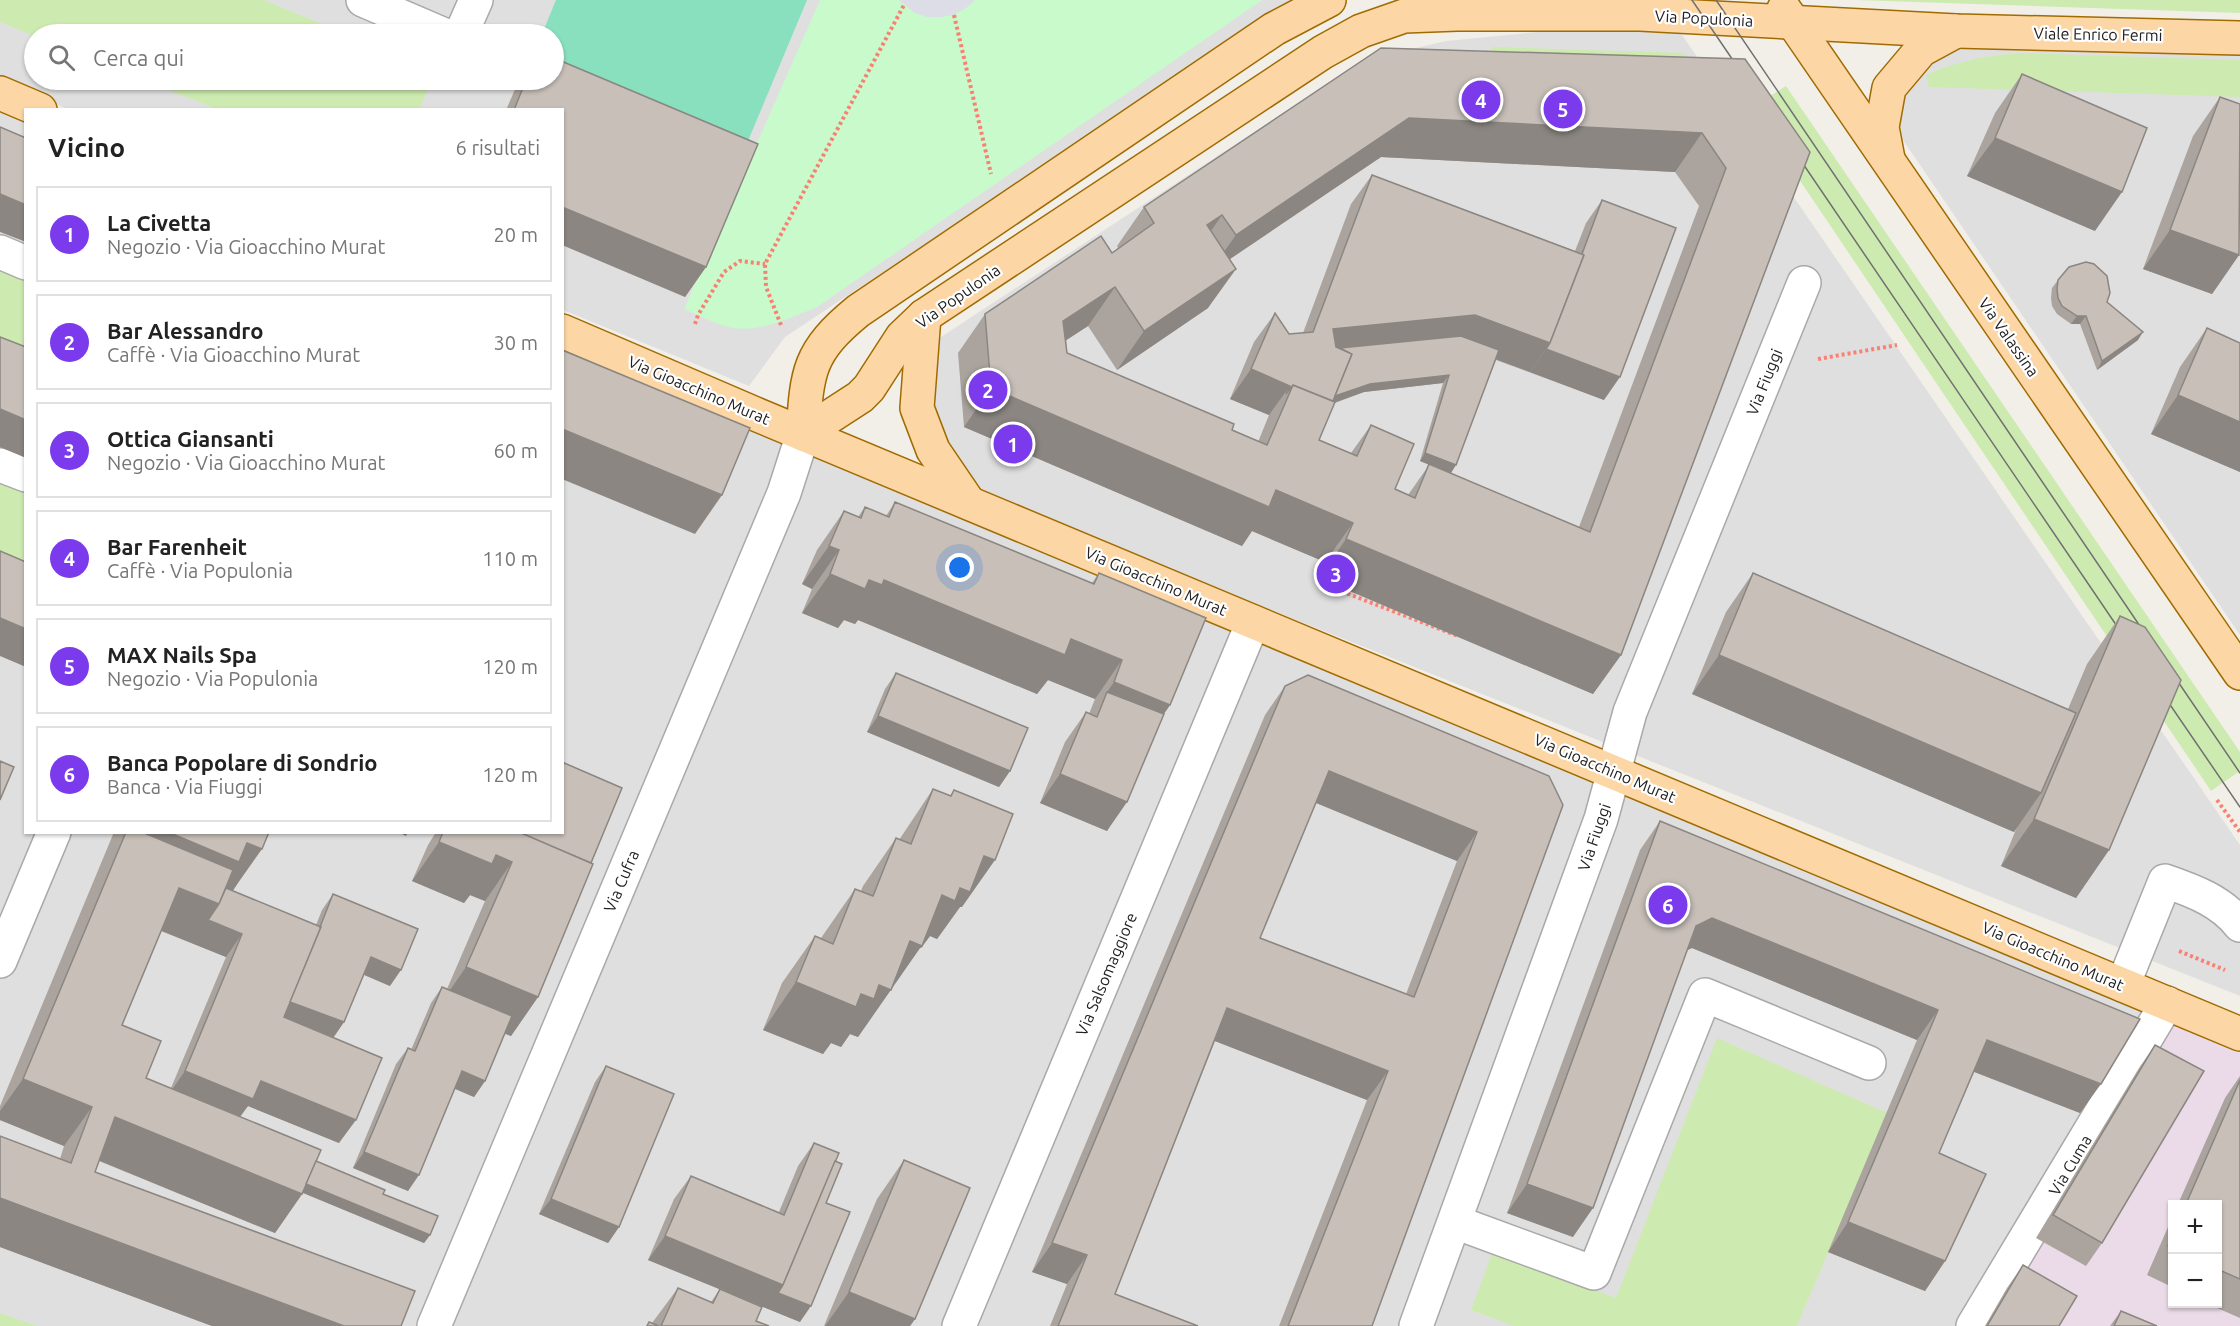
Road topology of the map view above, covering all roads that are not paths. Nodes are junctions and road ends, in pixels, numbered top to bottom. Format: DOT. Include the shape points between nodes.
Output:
graph roads {
  1 [pos="363,0"];
  2 [pos="476,0"];
  3 [pos="1329,0"];
  4 [pos="1786,11"];
  5 [pos="419,24"];
  6 [pos="465,24"];
  7 [pos="1956,31"];
  8 [pos="2240,38"];
  9 [pos="0,93"];
  10 [pos="35,108"];
  11 [pos="1889,164"];
  12 [pos="0,252"];
  13 [pos="24,261"];
  14 [pos="1804,283"];
  15 [pos="924,316"];
  16 [pos="564,332"];
  17 [pos="803,434"];
  18 [pos="0,465"];
  19 [pos="24,474"];
  20 [pos="969,503"];
  21 [pos="1253,622"];
  22 [pos="2240,673"];
  23 [pos="1614,772"];
  24 [pos="53,834"];
  25 [pos="2240,925"];
  26 [pos="0,961"];
  27 [pos="2123,985"];
  28 [pos="2166,1003"];
  29 [pos="2239,1029"];
  30 [pos="1869,1063"];
  31 [pos="1455,1222"];
  32 [pos="434,1326"];
  33 [pos="959,1326"];
  34 [pos="1416,1326"];
  35 [pos="1973,1326"];
  1 -- 5 [label="street"];
  2 -- 6 [label="street"];
  3 -- 17 [label="main road" via="1274,29 858,311 827,340 814,359 806,385"];
  4 -- 7 [label="main road, Viale Enrico Fermi"];
  4 -- 11 [label="main road, Via Valassina"];
  4 -- 15 [label="main road, Via Populonia" via="1404,16 1361,31 1323,52"];
  7 -- 8 [label="main road, Viale Enrico Fermi"];
  7 -- 11 [label="main road, Viale Enrico Fermi" via="1921,50 1889,88 1882,127"];
  9 -- 10 [label="main road"];
  11 -- 22 [label="main road, Via Valassina"];
  12 -- 13 [label="street"];
  14 -- 23 [label="street, Via Fiuggi" via="1630,712"];
  15 -- 17 [label="main road, Via Populonia" via="902,337 864,393"];
  15 -- 20 [label="main road" via="917,408 933,450"];
  16 -- 17 [label="main road, Via Gioacchino Murat"];
  17 -- 20 [label="main road, Via Gioacchino Murat"];
  17 -- 32 [label="street, Via Cufra" via="784,493"];
  18 -- 19 [label="street"];
  20 -- 21 [label="main road, Via Gioacchino Murat"];
  21 -- 23 [label="main road, Via Gioacchino Murat"];
  21 -- 33 [label="street, Via Salsomaggiore"];
  23 -- 27 [label="main road, Via Gioacchino Murat"];
  23 -- 31 [label="street, Via Fiuggi" via="1601,819"];
  24 -- 26 [label="street"];
  25 -- 27 [label="street" via="2229,911 2204,896 2165,881"];
  27 -- 28 [label="main road, Via Gioacchino Murat"];
  28 -- 29 [label="main road, Via Gioacchino Murat"];
  28 -- 35 [label="street, Via Cuma"];
  30 -- 31 [label="street" via="1705,995 1594,1273"];
  31 -- 34 [label="street, Via Fiuggi"];
}
